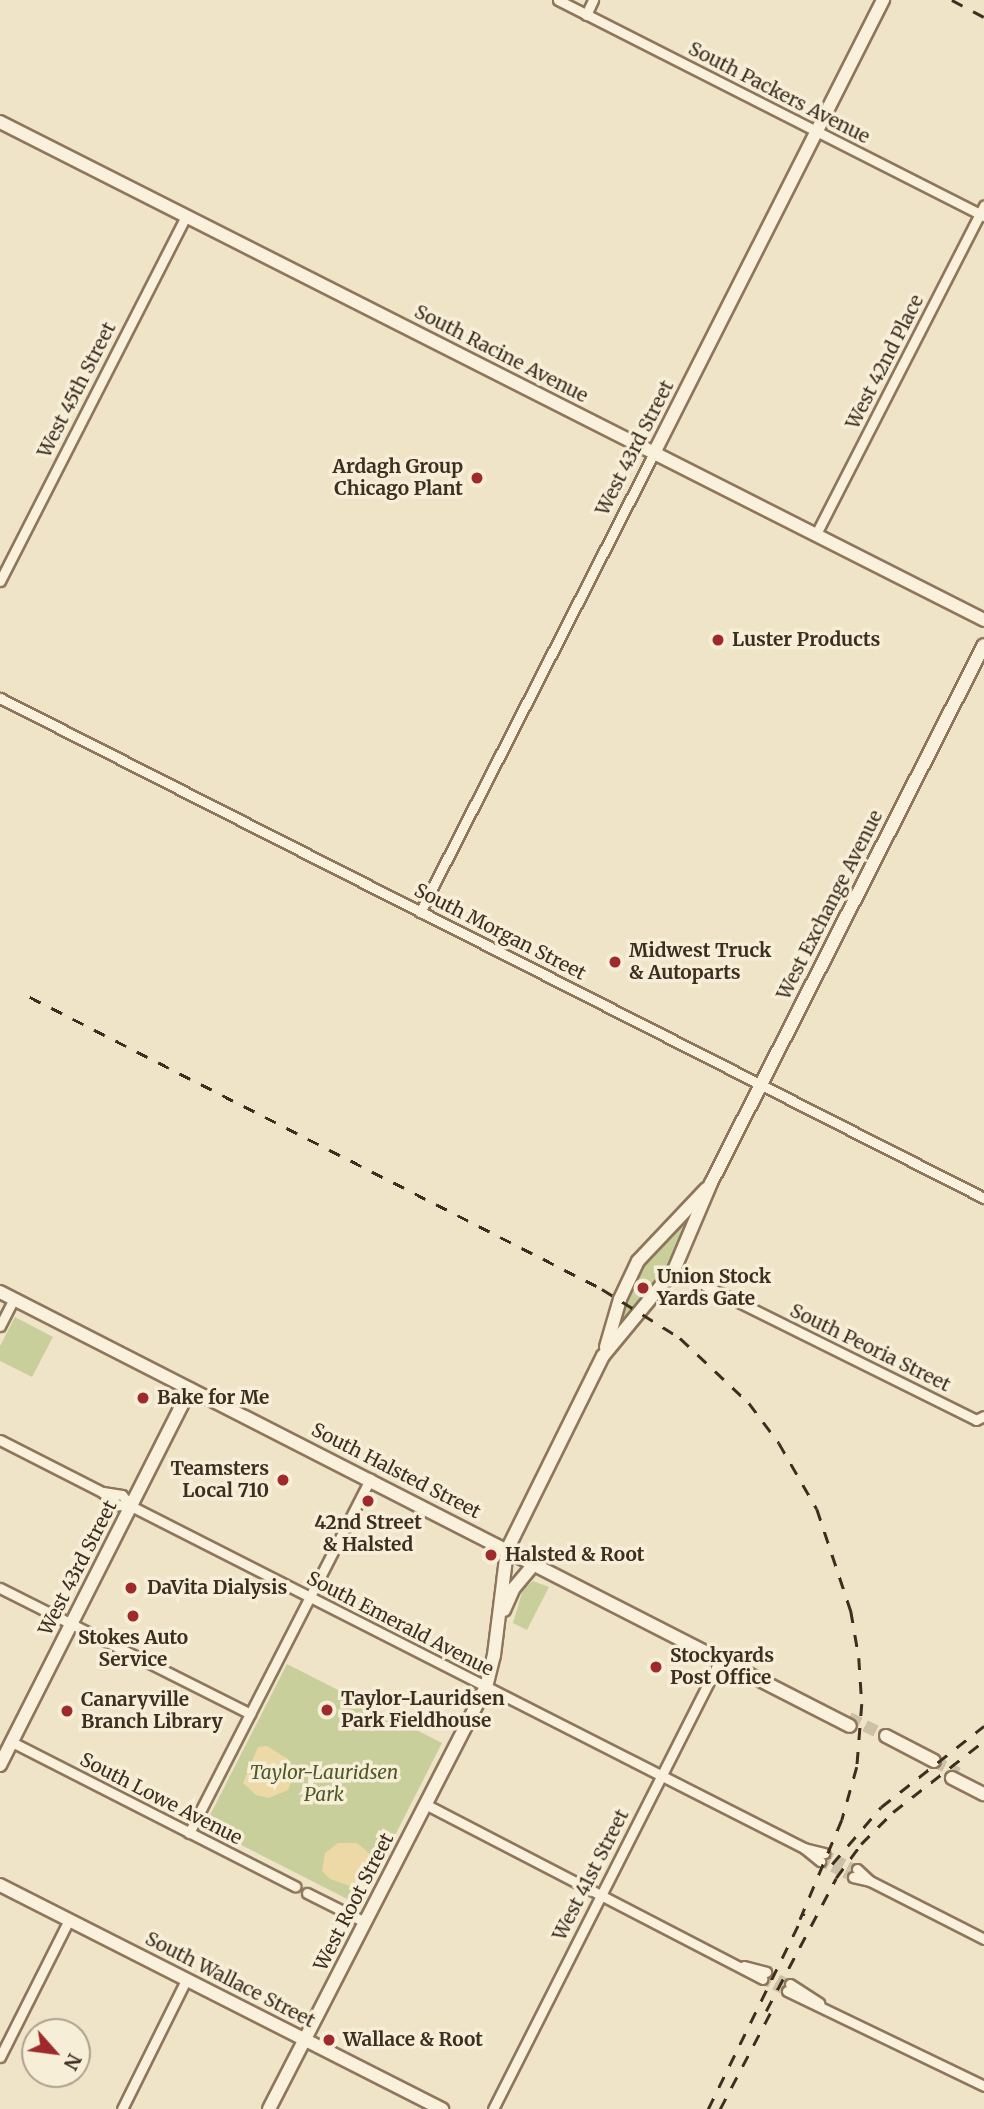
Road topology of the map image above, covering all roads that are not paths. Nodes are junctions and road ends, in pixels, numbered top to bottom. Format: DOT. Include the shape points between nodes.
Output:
graph roads {
  1 [pos="558,0"];
  2 [pos="593,0"];
  3 [pos="883,0"];
  4 [pos="586,15"];
  5 [pos="0,122"];
  6 [pos="816,131"];
  7 [pos="982,212"];
  8 [pos="186,216"];
  9 [pos="654,453"];
  10 [pos="816,534"];
  11 [pos="0,581"];
  12 [pos="984,620"];
  13 [pos="984,645"];
  14 [pos="0,698"];
  15 [pos="420,912"];
  16 [pos="762,1084"];
  17 [pos="711,1184"];
  18 [pos="984,1198"];
  19 [pos="674,1270"];
  20 [pos="0,1292"];
  21 [pos="13,1299"];
  22 [pos="0,1326"];
  23 [pos="603,1356"];
  24 [pos="190,1388"];
  25 [pos="980,1418"];
  26 [pos="0,1440"];
  27 [pos="370,1479"];
  28 [pos="131,1506"];
  29 [pos="507,1550"];
  30 [pos="534,1563"];
  31 [pos="0,1588"];
  32 [pos="309,1597"];
  33 [pos="498,1623"];
  34 [pos="71,1624"];
  35 [pos="721,1658"];
  36 [pos="486,1687"];
  37 [pos="250,1714"];
  38 [pos="849,1722"];
  39 [pos="885,1740"];
  40 [pos="12,1742"];
  41 [pos="931,1763"];
  42 [pos="0,1765"];
  43 [pos="661,1776"];
  44 [pos="984,1786"];
  45 [pos="984,1794"];
  46 [pos="425,1804"];
  47 [pos="189,1833"];
  48 [pos="822,1857"];
  49 [pos="855,1873"];
  50 [pos="0,1885"];
  51 [pos="295,1886"];
  52 [pos="307,1893"];
  53 [pos="602,1894"];
  54 [pos="69,1920"];
  55 [pos="365,1922"];
  56 [pos="984,1939"];
  57 [pos="764,1975"];
  58 [pos="186,1980"];
  59 [pos="789,1987"];
  60 [pos="304,2040"];
  61 [pos="0,2057"];
  62 [pos="984,2086"];
  63 [pos="419,2104"];
  64 [pos="122,2109"];
  65 [pos="269,2109"];
  66 [pos="442,2109"];
  67 [pos="493,2109"];
  1 -- 4 [label="street, South Packers Avenue"];
  2 -- 4 [label="street"];
  3 -- 6 [label="street, West 43rd Street"];
  4 -- 6 [label="street, South Packers Avenue"];
  5 -- 8 [label="street, South Racine Avenue"];
  6 -- 7 [label="street, South Packers Avenue"];
  6 -- 9 [label="street, West 43rd Street"];
  7 -- 10 [label="street, West 42nd Place"];
  8 -- 9 [label="street, South Racine Avenue"];
  8 -- 11 [label="street, West 45th Street"];
  9 -- 10 [label="street, South Racine Avenue"];
  9 -- 15 [label="street, West 43rd Street"];
  10 -- 12 [label="street, South Racine Avenue"];
  13 -- 16 [label="street, West Exchange Avenue"];
  14 -- 15 [label="street, South Morgan Street"];
  15 -- 16 [label="street, South Morgan Street"];
  16 -- 17 [label="street, West Exchange Avenue"];
  16 -- 18 [label="street, South Morgan Street"];
  17 -- 19 [label="street, West Exchange Avenue"];
  17 -- 23 [label="street, West Exchange Avenue" via="638,1261 620,1299"];
  19 -- 23 [label="street, West Exchange Avenue"];
  19 -- 25 [label="street, South Peoria Street"];
  20 -- 21 [label="street, South Halsted Street"];
  21 -- 22 [label="street"];
  21 -- 24 [label="street, South Halsted Street"];
  23 -- 29 [label="street, West Exchange Avenue"];
  24 -- 27 [label="street, South Halsted Street"];
  24 -- 28 [label="street, West 43rd Street"];
  26 -- 28 [label="street, South Emerald Avenue" via="102,1492 122,1495"];
  27 -- 29 [label="street, South Halsted Street"];
  27 -- 32 [label="street"];
  28 -- 32 [label="street, South Emerald Avenue"];
  28 -- 34 [label="street, West 43rd Street"];
  29 -- 30 [label="street, South Halsted Street"];
  29 -- 33 [label="street, West Root Street"];
  30 -- 33 [label="street" via="514,1588"];
  30 -- 35 [label="street, South Halsted Street"];
  31 -- 34 [label="street"];
  32 -- 36 [label="street, South Emerald Avenue"];
  32 -- 37 [label="street"];
  33 -- 36 [label="street, West Root Street"];
  34 -- 37 [label="street"];
  34 -- 40 [label="street, West 43rd Street"];
  35 -- 38 [label="street, South Halsted Street"];
  35 -- 43 [label="street, West 41st Street"];
  36 -- 43 [label="street, South Emerald Avenue"];
  36 -- 46 [label="street, West Root Street"];
  37 -- 47 [label="street"];
  39 -- 41 [label="street"];
  40 -- 42 [label="street, West 43rd Street"];
  40 -- 47 [label="street, South Lowe Avenue"];
  43 -- 48 [label="street, South Emerald Avenue"];
  43 -- 53 [label="street, West 41st Street"];
  44 -- 45 [label="street" via="955,1775"];
  46 -- 53 [label="street"];
  46 -- 55 [label="street, West Root Street"];
  47 -- 51 [label="street, South Lowe Avenue"];
  49 -- 56 [label="street"];
  50 -- 54 [label="street, South Wallace Street"];
  52 -- 55 [label="street"];
  53 -- 57 [label="street"];
  53 -- 67 [label="street, West 41st Street"];
  54 -- 58 [label="street, South Wallace Street"];
  54 -- 61 [label="street"];
  55 -- 60 [label="street, West Root Street"];
  58 -- 60 [label="street, South Wallace Street"];
  58 -- 64 [label="street"];
  59 -- 62 [label="street"];
  60 -- 63 [label="street, South Wallace Street"];
  60 -- 65 [label="street, West Root Street"];
  63 -- 66 [label="street, South Wallace Street"];
}
